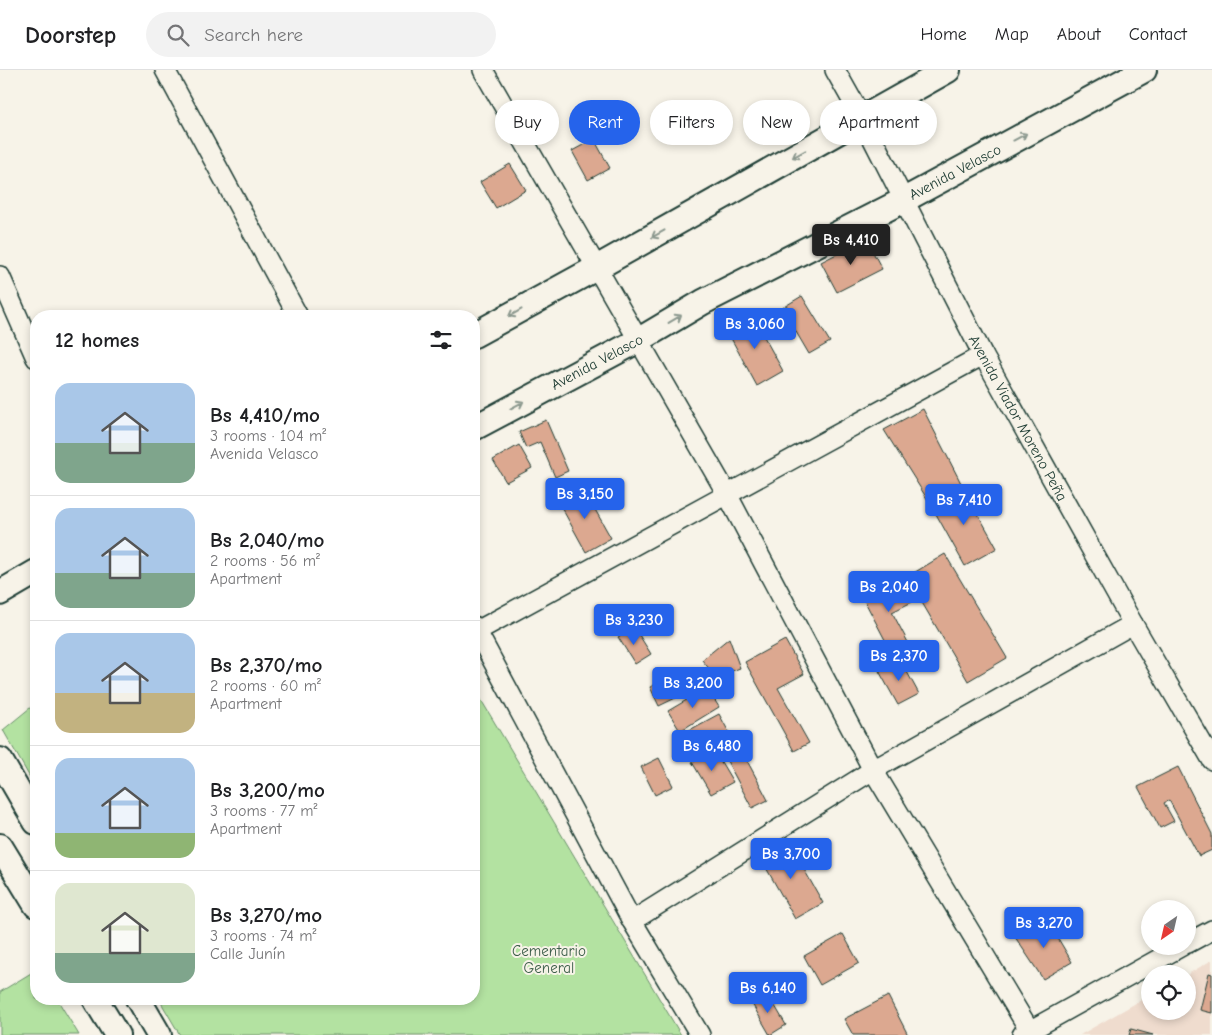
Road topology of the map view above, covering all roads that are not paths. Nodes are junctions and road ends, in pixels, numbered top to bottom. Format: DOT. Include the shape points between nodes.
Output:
graph roads {
  1 [pos="165,70"];
  2 [pos="483,70"];
  3 [pos="835,70"];
  4 [pos="948,70"];
  5 [pos="1144,70"];
  6 [pos="852,100"];
  7 [pos="894,100"];
  8 [pos="820,142"];
  9 [pos="876,145"];
  10 [pos="904,200"];
  11 [pos="598,268"];
  12 [pos="0,276"];
  13 [pos="295,310"];
  14 [pos="480,332"];
  15 [pos="639,340"];
  16 [pos="30,344"];
  17 [pos="983,355"];
  18 [pos="480,425"];
  19 [pos="727,494"];
  20 [pos="30,576"];
  21 [pos="0,593"];
  22 [pos="1133,624"];
  23 [pos="480,625"];
  24 [pos="480,637"];
  25 [pos="0,760"];
  26 [pos="1212,760"];
  27 [pos="873,770"];
  28 [pos="30,812"];
  29 [pos="0,846"];
  30 [pos="30,895"];
  31 [pos="632,921"];
  32 [pos="1212,930"];
  33 [pos="1196,939"];
  34 [pos="1166,955"];
  35 [pos="99,1005"];
  36 [pos="142,1005"];
  37 [pos="1026,1033"];
  38 [pos="117,1035"];
  39 [pos="159,1035"];
  40 [pos="700,1035"];
  1 -- 13 [label="street"];
  2 -- 11 [label="street"];
  3 -- 6 [label="street, Avenida Viador Moreno Peña"];
  4 -- 7 [label="street"];
  10 -- 5 [label="street, Avenida Velasco, one-way"];
  8 -- 11 [label="street, one-way"];
  9 -- 10 [label="street, Avenida Viador Moreno Peña"];
  15 -- 10 [label="street, Avenida Velasco, one-way" via="703,302"];
  10 -- 17 [label="street, Avenida Viador Moreno Peña"];
  11 -- 14 [label="street, one-way"];
  11 -- 15 [label="street"];
  12 -- 16 [label="street"];
  18 -- 15 [label="street, Avenida Velasco, one-way"];
  15 -- 19 [label="street"];
  17 -- 19 [label="street"];
  17 -- 22 [label="street, Avenida Viador Moreno Peña"];
  19 -- 23 [label="street"];
  19 -- 27 [label="street"];
  20 -- 21 [label="street"];
  22 -- 26 [label="street, Avenida Viador Moreno Peña"];
  22 -- 27 [label="street"];
  24 -- 31 [label="street"];
  25 -- 28 [label="street"];
  27 -- 31 [label="street"];
  27 -- 37 [label="street"];
  29 -- 30 [label="street"];
  31 -- 40 [label="street"];
  32 -- 33 [label="street"];
  34 -- 37 [label="street"];
  35 -- 38 [label="street"];
  36 -- 39 [label="street"];
}
